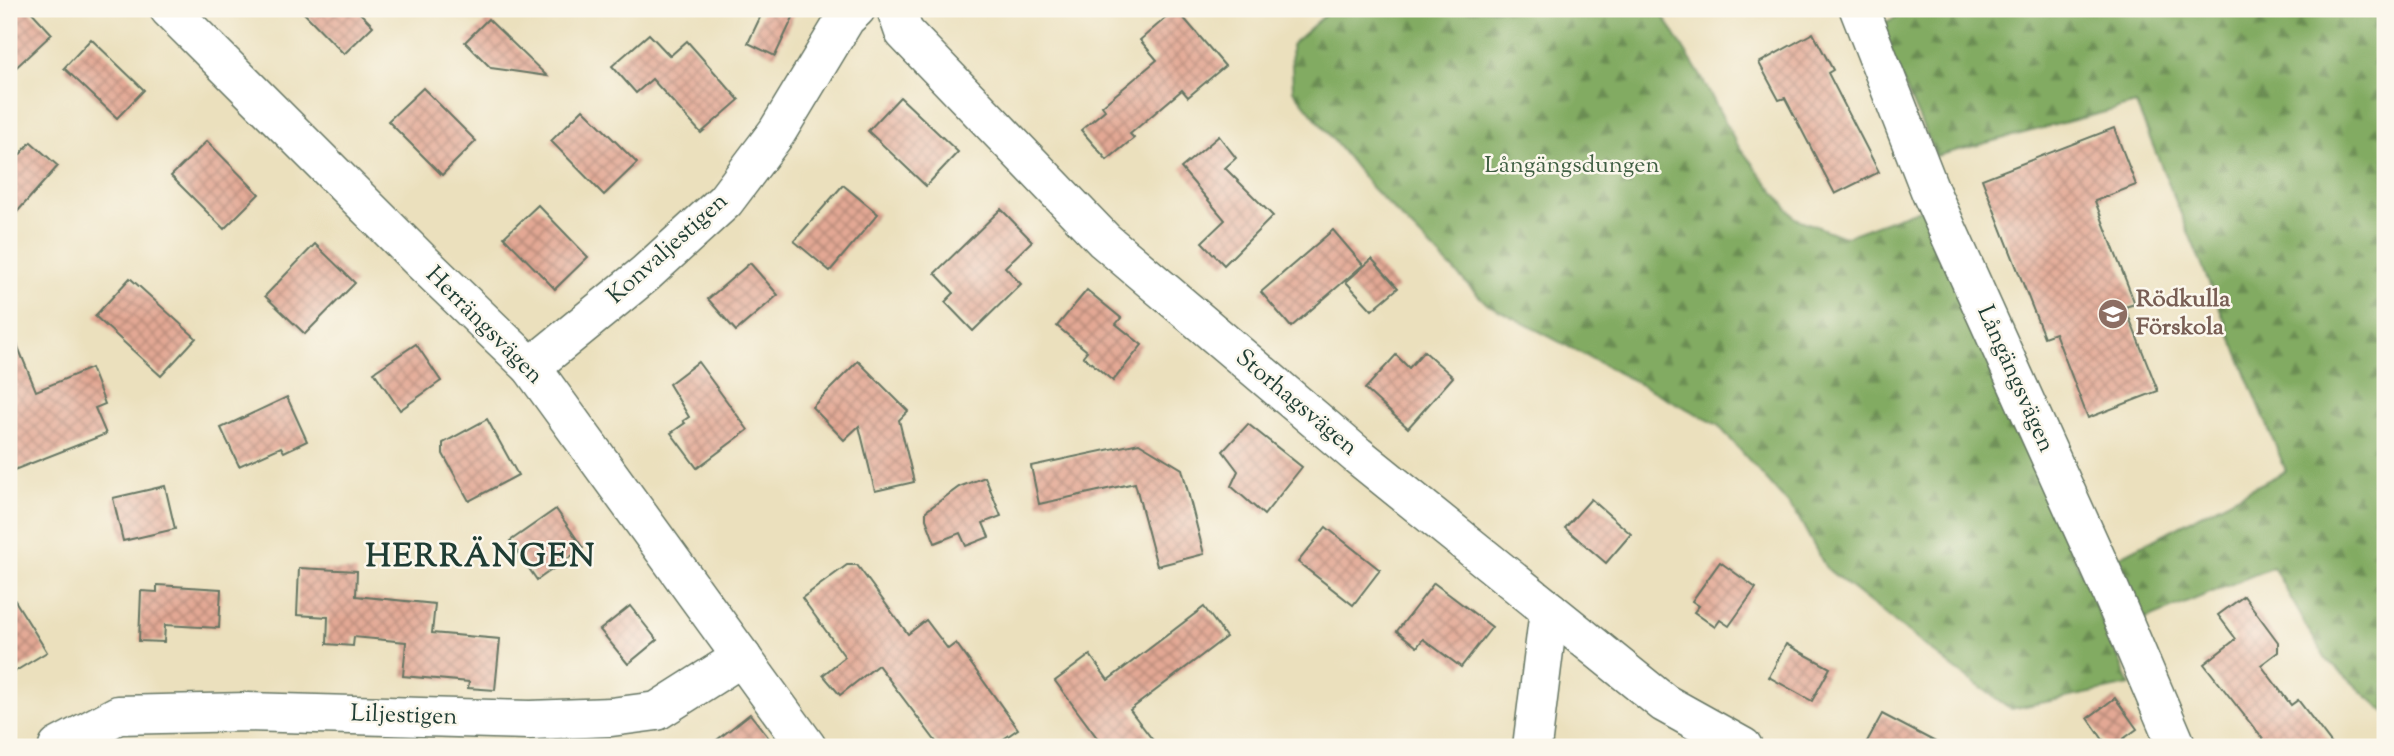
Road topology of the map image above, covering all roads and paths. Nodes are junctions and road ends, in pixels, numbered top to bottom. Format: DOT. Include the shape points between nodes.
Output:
graph roads {
  1 [pos="169,9"];
  2 [pos="856,9"];
  3 [pos="896,9"];
  4 [pos="1859,9"];
  5 [pos="531,367"];
  6 [pos="1549,610"];
  7 [pos="742,657"];
  8 [pos="58,747"];
  9 [pos="807,747"];
  10 [pos="1532,747"];
  11 [pos="1743,747"];
  12 [pos="2176,747"];
  1 -- 5 [label="street, Herrängsvägen"];
  2 -- 5 [label="street, Konvaljestigen" via="846,18 777,132 725,201"];
  3 -- 6 [label="street, Storhagsvägen" via="904,33 1104,240"];
  4 -- 12 [label="street, Långängsvägen" via="1931,193"];
  5 -- 7 [label="street, Herrängsvägen"];
  6 -- 10 [label="street"];
  6 -- 11 [label="street, Storhagsvägen" via="1664,703"];
  7 -- 8 [label="street, Liljestigen" via="657,711 645,713 530,720 247,712 118,715"];
  7 -- 9 [label="street, Herrängsvägen"];
}
